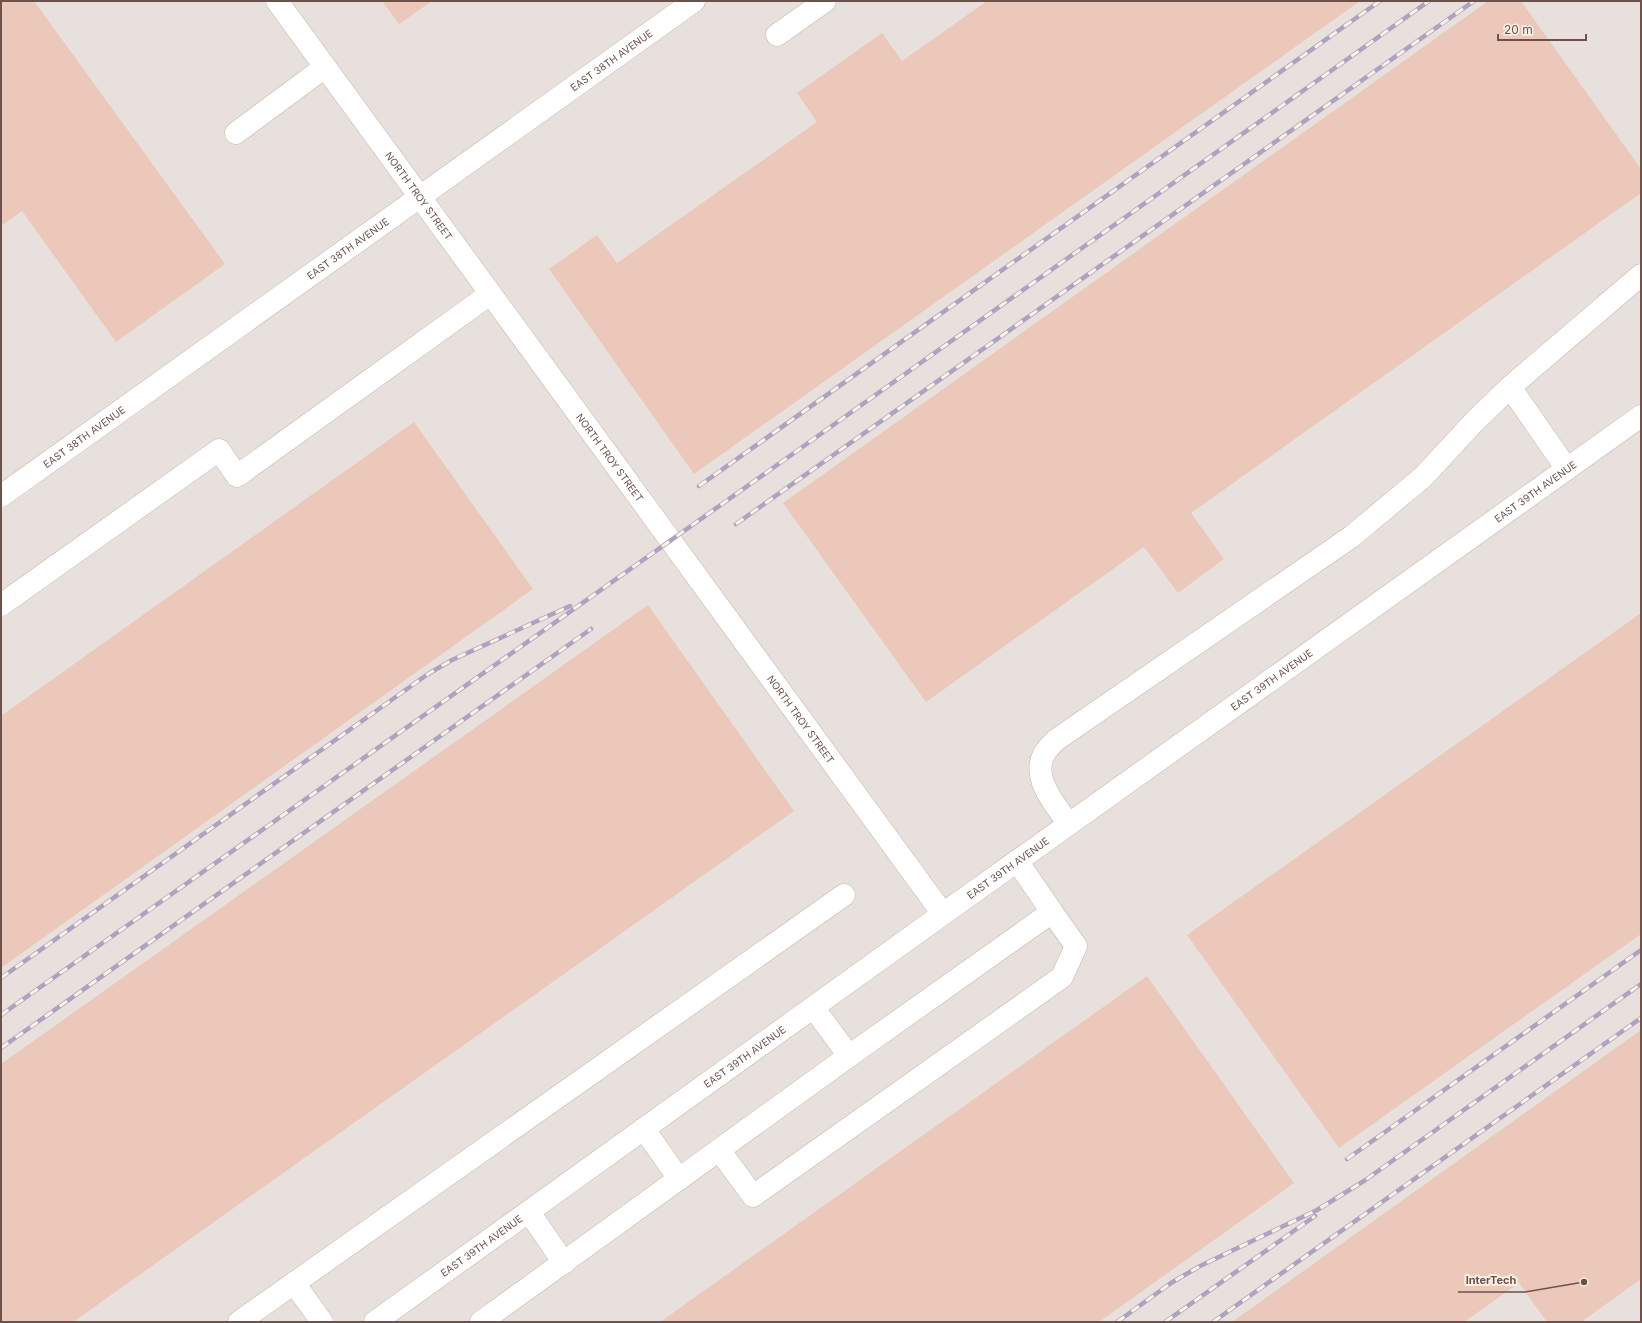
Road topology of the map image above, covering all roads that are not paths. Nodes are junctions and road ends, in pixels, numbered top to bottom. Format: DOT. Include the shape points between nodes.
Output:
graph roads {
  1 [pos="277,1"];
  2 [pos="694,1"];
  3 [pos="825,1"];
  4 [pos="777,36"];
  5 [pos="325,67"];
  6 [pos="236,133"];
  7 [pos="419,196"];
  8 [pos="1641,275"];
  9 [pos="490,294"];
  10 [pos="1510,387"];
  11 [pos="1641,416"];
  12 [pos="1567,468"];
  13 [pos="1,496"];
  14 [pos="1,605"];
  15 [pos="1069,824"];
  16 [pos="1017,861"];
  17 [pos="844,895"];
  18 [pos="1052,912"];
  19 [pos="943,914"];
  20 [pos="813,1008"];
  21 [pos="849,1056"];
  22 [pos="644,1129"];
  23 [pos="720,1151"];
  24 [pos="678,1179"];
  25 [pos="529,1212"];
  26 [pos="564,1262"];
  27 [pos="294,1283"];
  28 [pos="238,1322"];
  29 [pos="322,1322"];
  30 [pos="375,1322"];
  31 [pos="481,1322"];
  1 -- 5 [label="street, NORTH TROY STREET"];
  2 -- 7 [label="street, EAST 38TH AVENUE"];
  3 -- 4 [label="street"];
  5 -- 6 [label="street"];
  5 -- 7 [label="street, NORTH TROY STREET"];
  7 -- 9 [label="street, NORTH TROY STREET"];
  7 -- 13 [label="street, EAST 38TH AVENUE"];
  8 -- 10 [label="street"];
  9 -- 14 [label="street" via="237,476 219,450"];
  9 -- 19 [label="street, NORTH TROY STREET"];
  10 -- 12 [label="street"];
  10 -- 15 [label="street" via="1423,477 1351,537 1056,740 1044,755 1040,771 1049,795"];
  11 -- 12 [label="street, EAST 39TH AVENUE"];
  12 -- 15 [label="street, EAST 39TH AVENUE"];
  15 -- 16 [label="street, EAST 39TH AVENUE"];
  16 -- 18 [label="street"];
  16 -- 19 [label="street, EAST 39TH AVENUE"];
  17 -- 27 [label="street"];
  18 -- 21 [label="street"];
  18 -- 23 [label="street" via="1076,946 1062,976 1049,986 753,1196"];
  19 -- 20 [label="street, EAST 39TH AVENUE"];
  20 -- 21 [label="street"];
  20 -- 22 [label="street, EAST 39TH AVENUE"];
  21 -- 23 [label="street"];
  22 -- 24 [label="street"];
  22 -- 25 [label="street, EAST 39TH AVENUE"];
  23 -- 24 [label="street"];
  24 -- 26 [label="street"];
  25 -- 26 [label="street"];
  25 -- 30 [label="street, EAST 39TH AVENUE"];
  26 -- 31 [label="street"];
  27 -- 28 [label="street"];
  27 -- 29 [label="street"];
}
